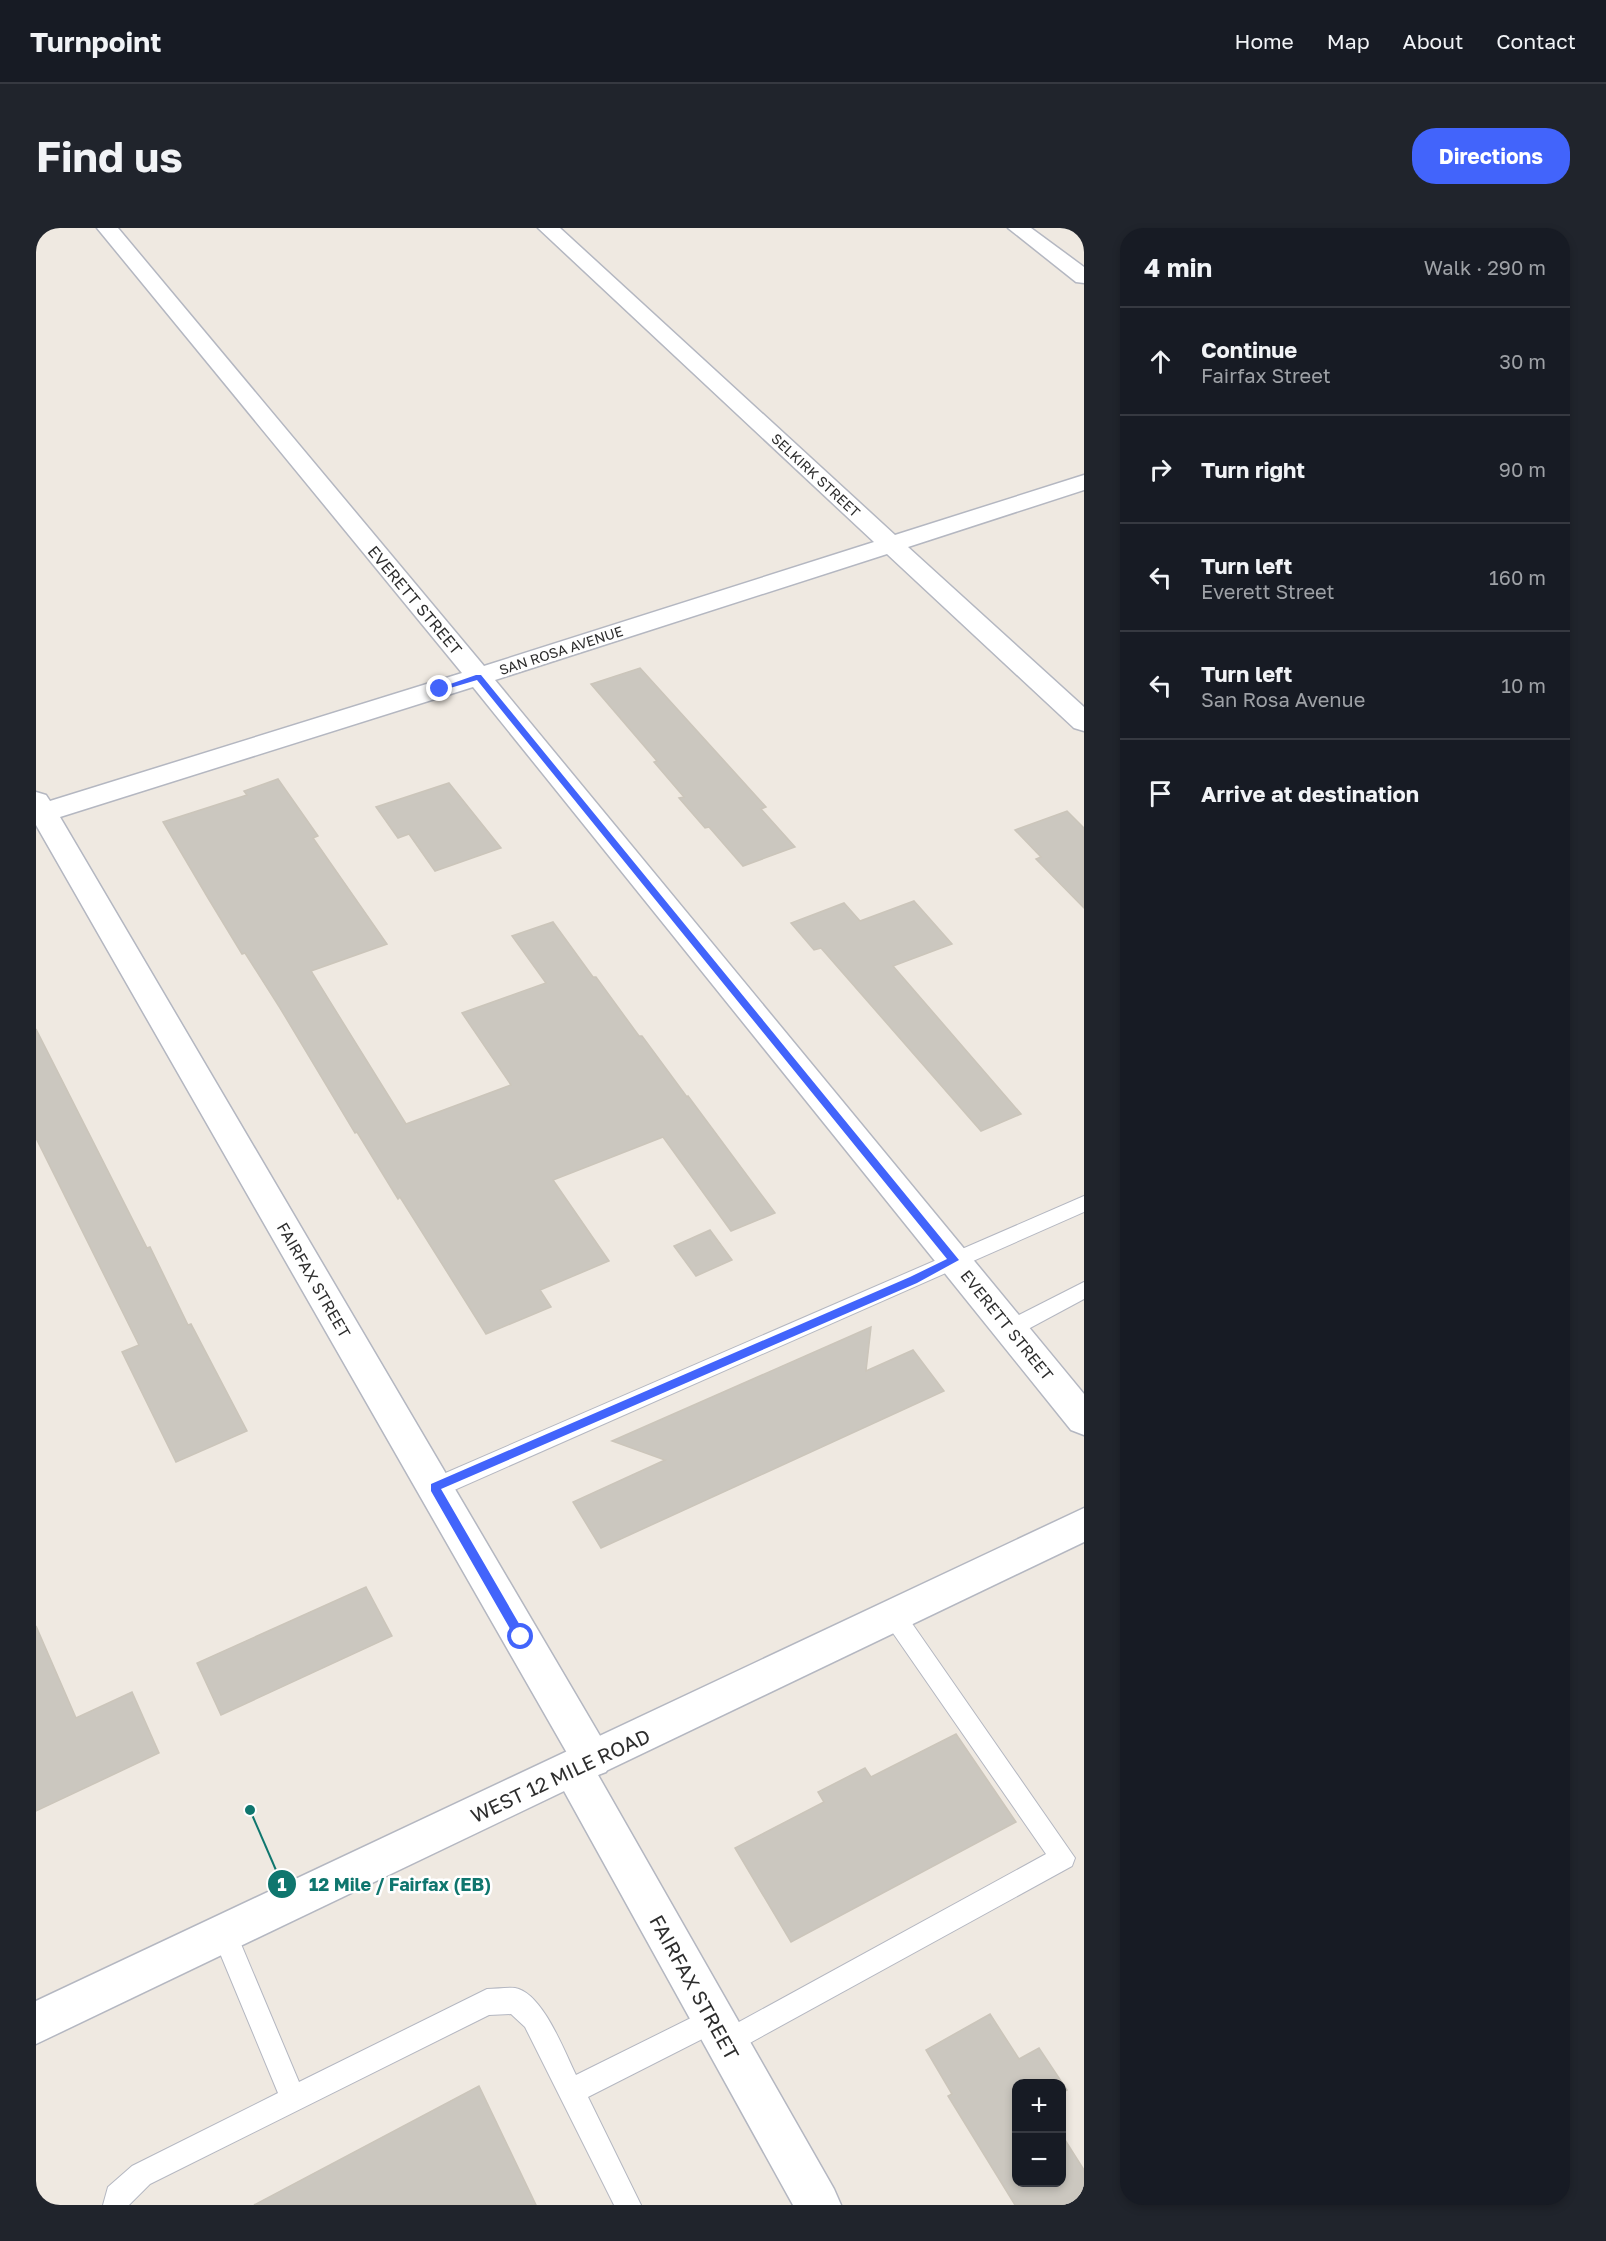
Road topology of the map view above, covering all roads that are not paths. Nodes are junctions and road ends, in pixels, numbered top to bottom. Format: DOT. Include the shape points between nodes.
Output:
graph roads {
  1 [pos="107,228"];
  2 [pos="548,228"];
  3 [pos="1018,228"];
  4 [pos="1084,277"];
  5 [pos="1084,482"];
  6 [pos="891,543"];
  7 [pos="478,677"];
  8 [pos="1084,722"];
  9 [pos="38,810"];
  10 [pos="1084,1203"];
  11 [pos="954,1260"];
  12 [pos="1084,1290"];
  13 [pos="1010,1329"];
  14 [pos="1084,1420"];
  15 [pos="435,1488"];
  16 [pos="1084,1524"];
  17 [pos="894,1616"];
  18 [pos="582,1764"];
  19 [pos="224,1934"];
  20 [pos="36,2023"];
  21 [pos="719,2031"];
  22 [pos="571,2092"];
  23 [pos="293,2098"];
  24 [pos="116,2205"];
  25 [pos="628,2205"];
  26 [pos="818,2205"];
  1 -- 7 [label="street, EVERETT STREET"];
  2 -- 6 [label="street, SELKIRK STREET"];
  3 -- 4 [label="street"];
  5 -- 6 [label="street, SAN ROSA AVENUE"];
  6 -- 7 [label="street, SAN ROSA AVENUE"];
  6 -- 8 [label="street, SELKIRK STREET"];
  7 -- 9 [label="street, SAN ROSA AVENUE"];
  7 -- 11 [label="street, EVERETT STREET"];
  9 -- 15 [label="street, FAIRFAX STREET"];
  10 -- 11 [label="lane"];
  11 -- 13 [label="street, EVERETT STREET"];
  11 -- 15 [label="lane"];
  12 -- 13 [label="lane"];
  13 -- 14 [label="street, EVERETT STREET"];
  15 -- 18 [label="street, FAIRFAX STREET"];
  16 -- 17 [label="street, WEST 12 MILE ROAD"];
  17 -- 18 [label="street, WEST 12 MILE ROAD"];
  17 -- 21 [label="lane" via="1063,1858"];
  18 -- 19 [label="street, WEST 12 MILE ROAD"];
  18 -- 21 [label="street, FAIRFAX STREET"];
  19 -- 20 [label="street, WEST 12 MILE ROAD"];
  19 -- 23 [label="lane"];
  21 -- 22 [label="lane"];
  21 -- 26 [label="street, FAIRFAX STREET"];
  22 -- 23 [label="lane" via="534,2018 516,2001 487,2002"];
  22 -- 25 [label="lane"];
  23 -- 24 [label="lane" via="141,2175 117,2196"];
}
